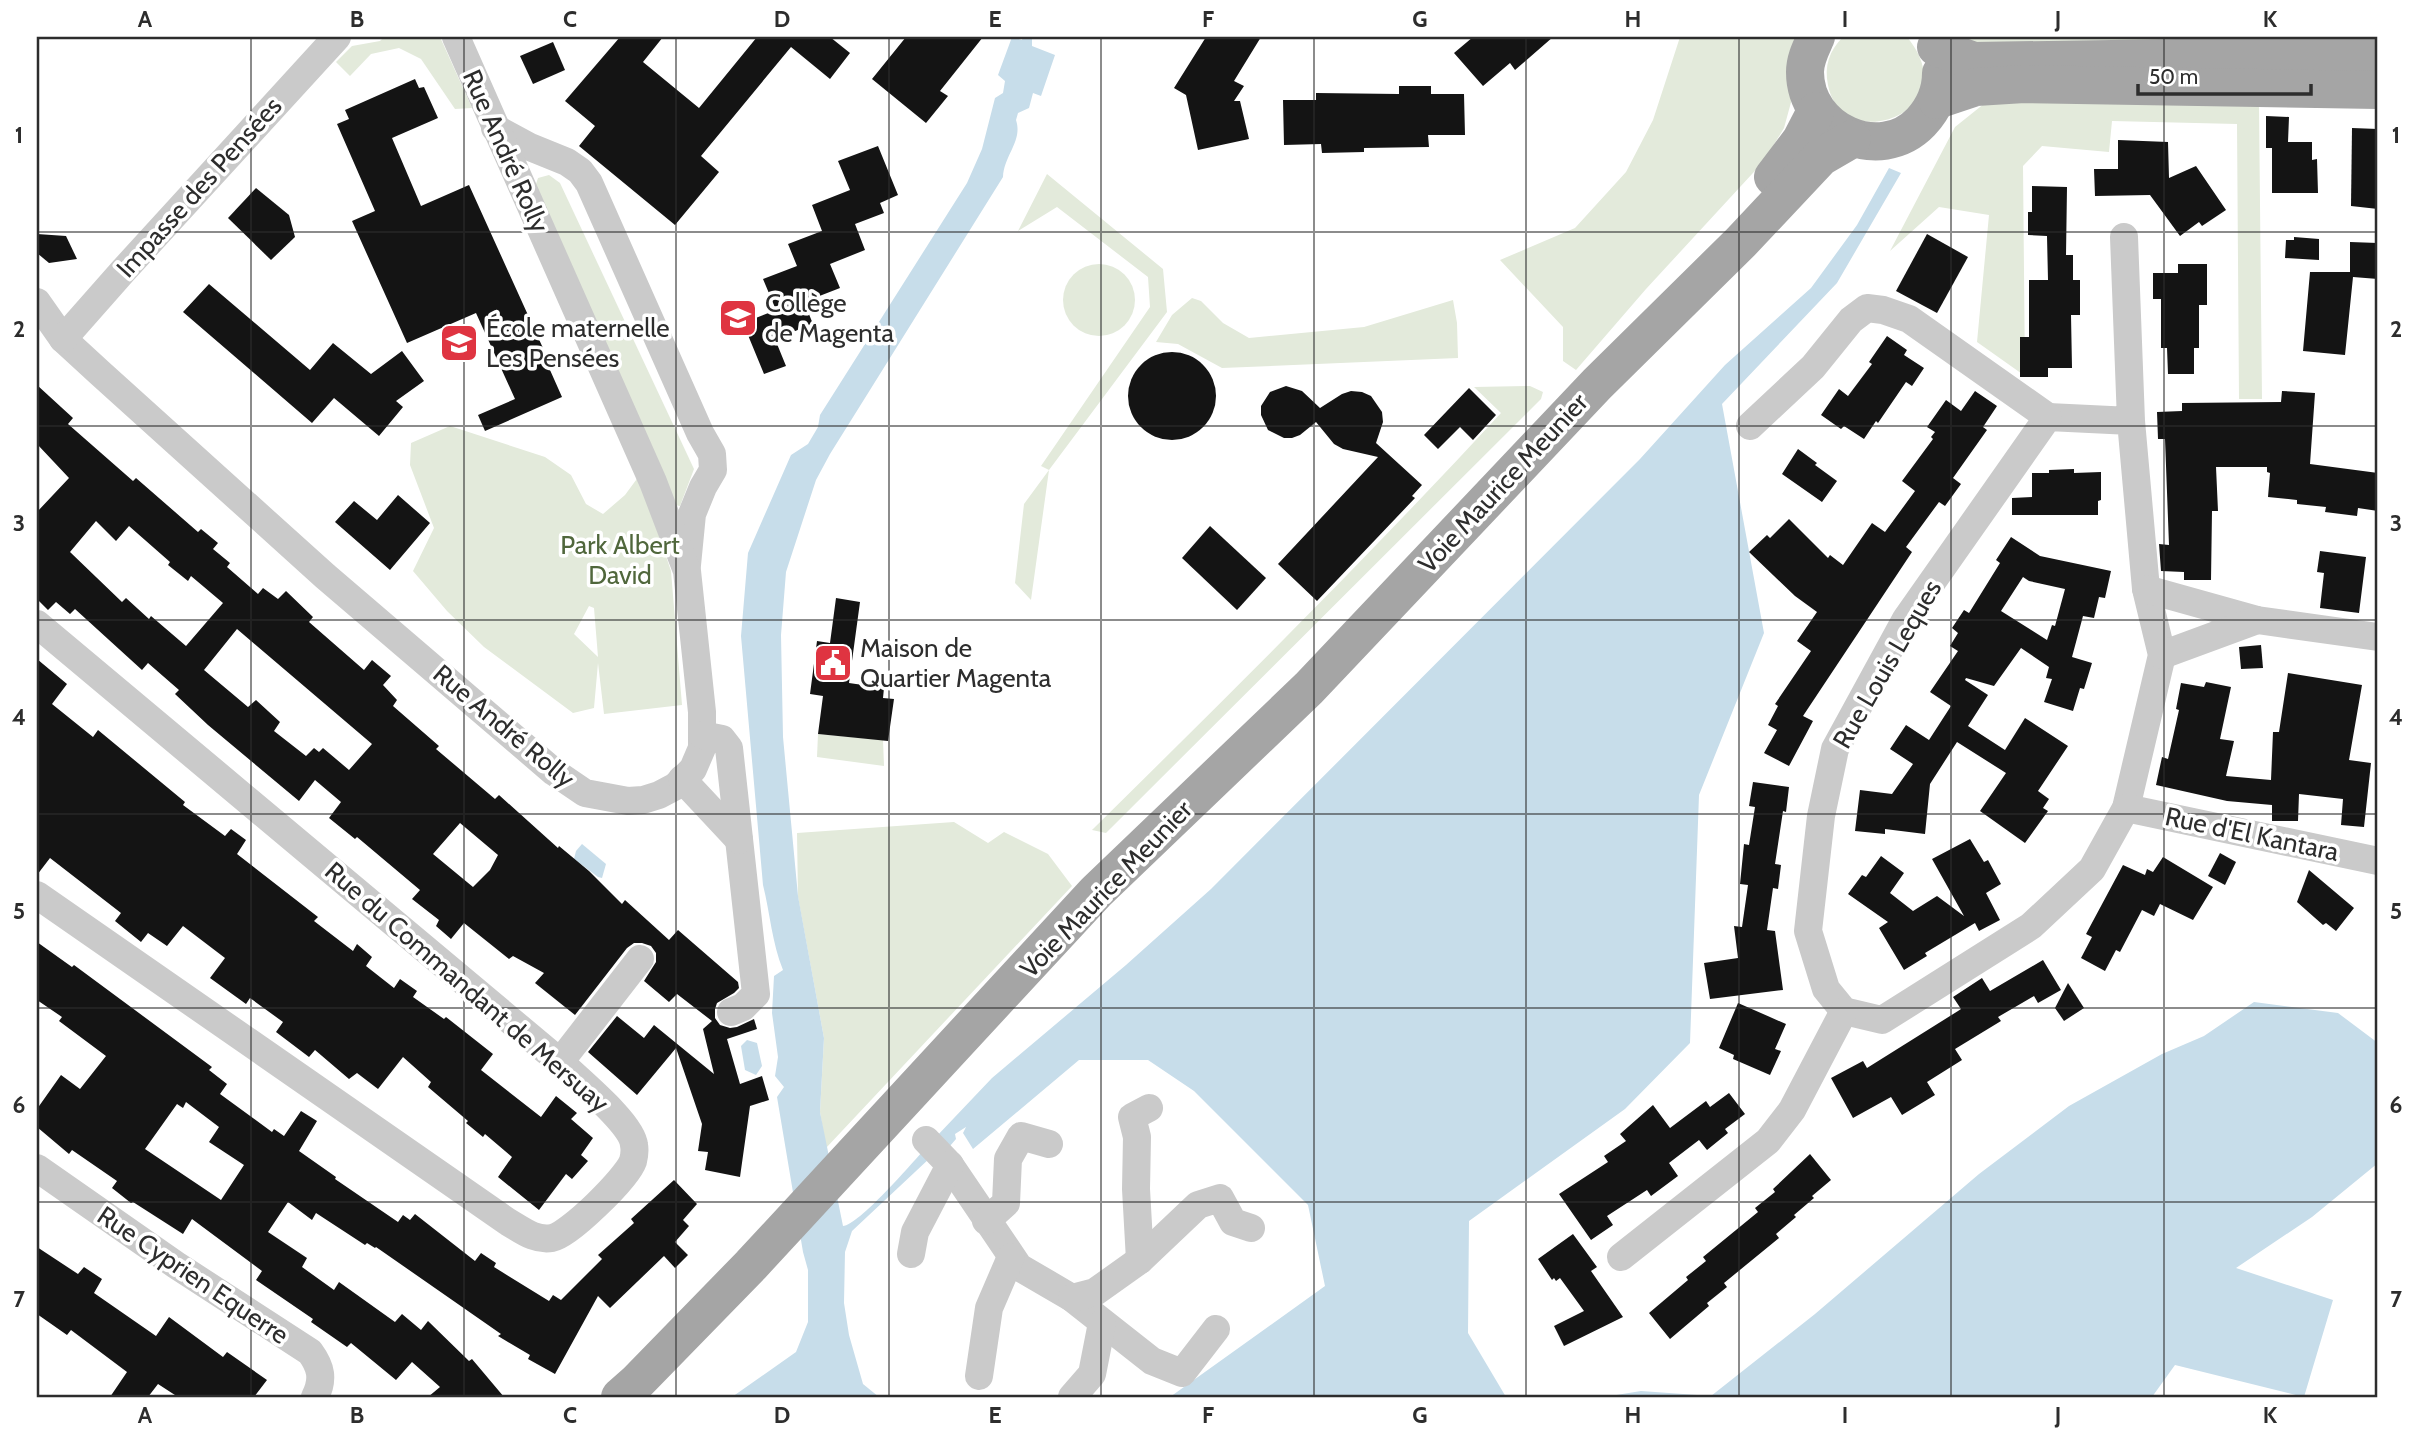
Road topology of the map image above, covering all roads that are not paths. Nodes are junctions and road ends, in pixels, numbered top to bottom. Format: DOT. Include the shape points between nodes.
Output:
graph roads {
  1 [pos="337,37"];
  2 [pos="456,37"];
  3 [pos="1816,37"];
  4 [pos="1933,42"];
  5 [pos="2378,55"];
  6 [pos="2378,90"];
  7 [pos="1937,100"];
  8 [pos="1816,111"];
  9 [pos="495,128"];
  10 [pos="1852,139"];
  11 [pos="589,183"];
  12 [pos="523,190"];
  13 [pos="2124,237"];
  14 [pos="37,302"];
  15 [pos="37,330"];
  16 [pos="64,339"];
  17 [pos="1597,384"];
  18 [pos="2048,417"];
  19 [pos="2131,421"];
  20 [pos="1750,426"];
  21 [pos="687,571"];
  22 [pos="2146,589"];
  23 [pos="2258,621"];
  24 [pos="37,624"];
  25 [pos="2378,637"];
  26 [pos="2162,655"];
  27 [pos="702,735"];
  28 [pos="682,779"];
  29 [pos="2126,808"];
  30 [pos="739,840"];
  31 [pos="2378,861"];
  32 [pos="37,895"];
  33 [pos="640,959"];
  34 [pos="1843,1011"];
  35 [pos="731,1013"];
  36 [pos="560,1062"];
  37 [pos="1149,1108"];
  38 [pos="926,1140"];
  39 [pos="1049,1144"];
  40 [pos="950,1165"];
  41 [pos="37,1168"];
  42 [pos="986,1221"];
  43 [pos="1251,1228"];
  44 [pos="911,1254"];
  45 [pos="1011,1257"];
  46 [pos="1621,1257"];
  47 [pos="1140,1260"];
  48 [pos="1072,1298"];
  49 [pos="1102,1323"];
  50 [pos="1216,1329"];
  51 [pos="979,1376"];
  52 [pos="315,1397"];
  53 [pos="620,1397"];
  54 [pos="1072,1397"];
  1 -- 16 [label="street, Impasse des Pensées"];
  2 -- 9 [label="street, Rue André Rolly"];
  3 -- 8 [label="main road" via="1805,72"];
  4 -- 5 [label="main road" via="1974,61"];
  4 -- 7 [label="main road" via="1941,64"];
  6 -- 7 [label="main road" via="2024,84 1976,87"];
  7 -- 10 [label="main road" via="1917,127 1902,135 1886,141"];
  8 -- 10 [label="main road"];
  8 -- 17 [label="main road, Voie Maurice Meunier" via="1801,140 1764,189"];
  9 -- 11 [label="street" via="567,162"];
  9 -- 12 [label="street, Rue André Rolly"];
  10 -- 17 [label="main road, Voie Maurice Meunier" via="1821,157"];
  11 -- 12 [label="street" via="538,166 525,170"];
  11 -- 21 [label="street" via="712,454 713,470 692,514"];
  12 -- 21 [label="street, Rue André Rolly" via="653,482"];
  13 -- 19 [label="street"];
  14 -- 16 [label="street, Rue André Rolly"];
  15 -- 16 [label="street, Rue André Rolly"];
  16 -- 28 [label="street, Rue André Rolly" via="325,576 554,772 585,793 628,801 659,795"];
  17 -- 53 [label="main road, Voie Maurice Meunier" via="1309,688 1096,892 751,1265"];
  18 -- 19 [label="street"];
  18 -- 20 [label="street" via="1909,319 1867,308"];
  18 -- 34 [label="street, Rue Louis Leques" via="1906,619 1835,749 1821,816 1808,931 1826,989"];
  19 -- 22 [label="street"];
  21 -- 27 [label="street, Rue André Rolly"];
  22 -- 23 [label="street"];
  22 -- 26 [label="street"];
  23 -- 25 [label="street"];
  23 -- 26 [label="street"];
  24 -- 36 [label="street, Rue du Commandant de Mersuay"];
  26 -- 29 [label="street"];
  27 -- 28 [label="street, Rue André Rolly" via="702,748"];
  27 -- 30 [label="street" via="722,739 729,748"];
  28 -- 30 [label="street"];
  29 -- 31 [label="street, Rue d'El Kantara"];
  29 -- 34 [label="street" via="2092,869 2031,926 1882,1020"];
  30 -- 35 [label="street" via="756,994"];
  32 -- 36 [label="street, Rue du Commandant de Mersuay" via="533,1237 553,1238 573,1227 626,1174 633,1160 630,1133"];
  33 -- 36 [label="street"];
  34 -- 46 [label="street" via="1792,1110 1768,1141"];
  37 -- 47 [label="street" via="1132,1117 1137,1137"];
  38 -- 40 [label="street"];
  39 -- 42 [label="street" via="1021,1136 1008,1159 1006,1203"];
  40 -- 42 [label="street"];
  40 -- 44 [label="street" via="915,1232"];
  41 -- 52 [label="street, Rue Cyprien Equerre" via="310,1352 321,1378"];
  42 -- 45 [label="street"];
  43 -- 47 [label="street" via="1233,1222 1220,1198 1198,1205"];
  45 -- 48 [label="street" via="1019,1267"];
  45 -- 51 [label="street" via="989,1308"];
  47 -- 48 [label="street" via="1095,1292"];
  48 -- 49 [label="street"];
  49 -- 50 [label="street" via="1152,1361 1182,1373"];
  49 -- 54 [label="street" via="1092,1374"];
}
